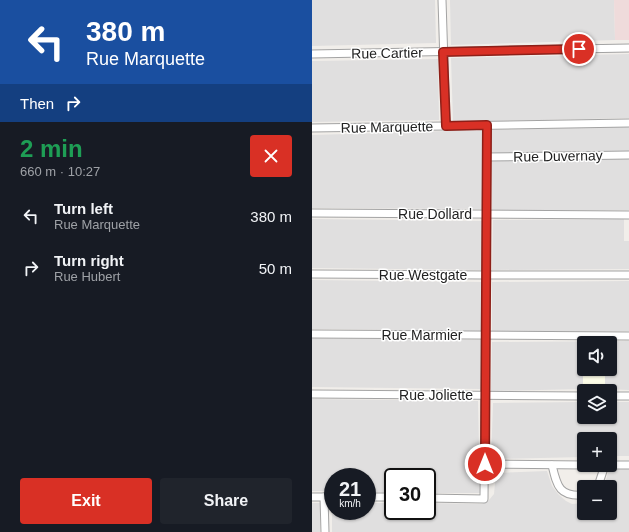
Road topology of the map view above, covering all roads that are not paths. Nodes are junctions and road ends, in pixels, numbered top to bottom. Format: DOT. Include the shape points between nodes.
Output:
graph roads {
  1 [pos="442,0"];
  2 [pos="629,48"];
  3 [pos="443,52"];
  4 [pos="312,54"];
  5 [pos="629,123"];
  6 [pos="487,125"];
  7 [pos="446,126"];
  8 [pos="312,128"];
  9 [pos="629,155"];
  10 [pos="487,157"];
  11 [pos="312,213"];
  12 [pos="486,214"];
  13 [pos="629,215"];
  14 [pos="312,274"];
  15 [pos="629,275"];
  16 [pos="486,276"];
  17 [pos="312,334"];
  18 [pos="486,336"];
  19 [pos="629,336"];
  20 [pos="312,394"];
  21 [pos="485,395"];
  22 [pos="577,396"];
  23 [pos="617,396"];
  24 [pos="629,396"];
  25 [pos="485,464"];
  26 [pos="552,465"];
  27 [pos="577,465"];
  28 [pos="617,465"];
  29 [pos="629,465"];
  30 [pos="577,495"];
  31 [pos="312,496"];
  32 [pos="324,497"];
  33 [pos="436,498"];
  34 [pos="325,520"];
  35 [pos="325,532"];
  1 -- 3 [label="street"];
  2 -- 3 [label="street, Rue Cartier"];
  3 -- 4 [label="street, Rue Cartier"];
  3 -- 7 [label="street"];
  5 -- 6 [label="street, Rue Marquette"];
  6 -- 7 [label="street, Rue Marquette"];
  6 -- 10 [label="street"];
  7 -- 8 [label="street, Rue Marquette"];
  9 -- 10 [label="street, Rue Duvernay"];
  10 -- 12 [label="street"];
  11 -- 12 [label="street, Rue Dollard"];
  12 -- 13 [label="street, Rue Dollard"];
  12 -- 16 [label="street"];
  14 -- 16 [label="street, Rue Westgate"];
  15 -- 16 [label="street, Rue Westgate"];
  16 -- 18 [label="street"];
  17 -- 18 [label="street, Rue Marmier"];
  18 -- 19 [label="street, Rue Marmier"];
  18 -- 21 [label="street"];
  20 -- 21 [label="street, Rue Joliette"];
  21 -- 22 [label="street, Rue Joliette"];
  21 -- 25 [label="street"];
  23 -- 24 [label="street"];
  25 -- 26 [label="street"];
  25 -- 33 [label="street" via="484,498"];
  26 -- 27 [label="street"];
  26 -- 30 [label="street" via="560,490"];
  28 -- 29 [label="street"];
  31 -- 32 [label="street"];
  34 -- 35 [label="street"];
}
